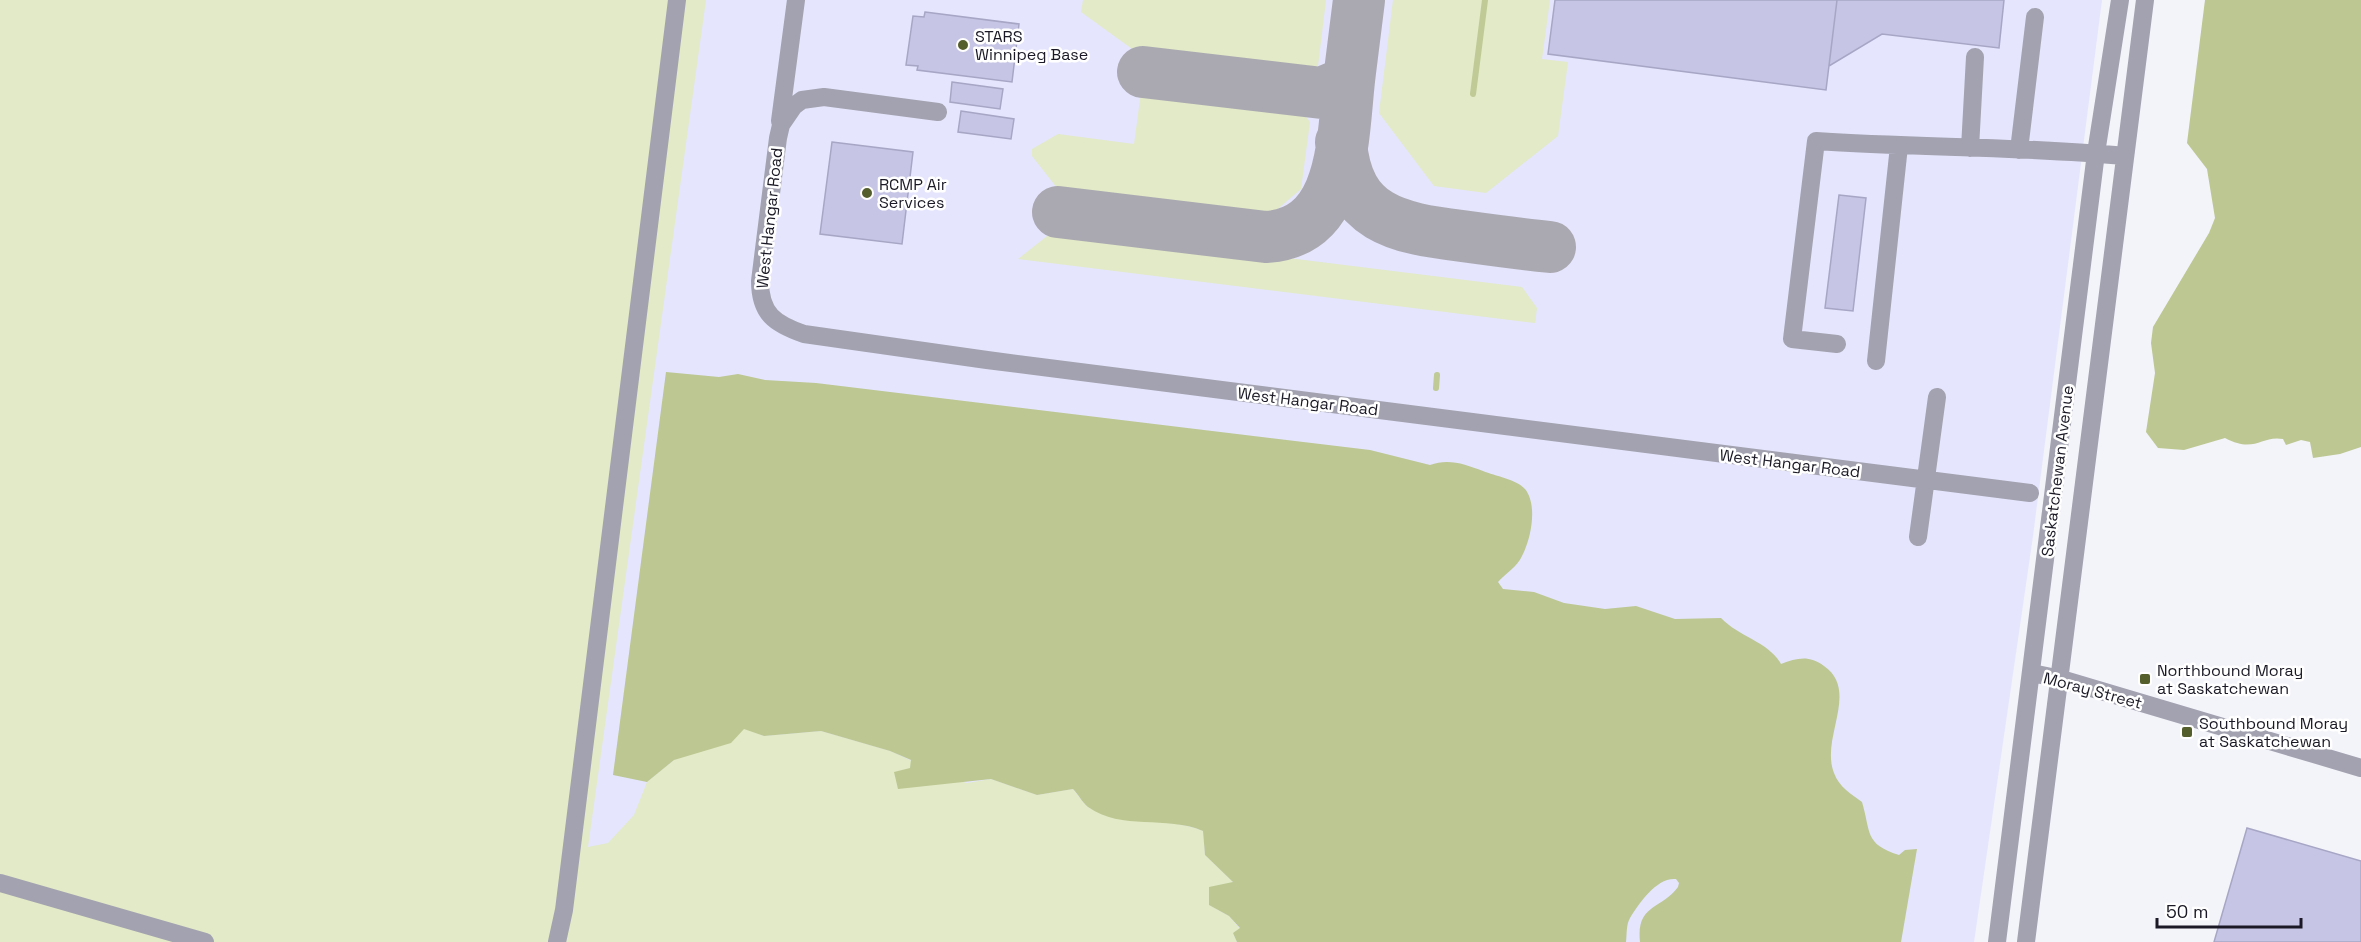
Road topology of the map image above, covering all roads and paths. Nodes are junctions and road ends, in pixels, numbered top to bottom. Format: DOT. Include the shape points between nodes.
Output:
graph roads {
  1 [pos="678,0"];
  2 [pos="796,0"];
  3 [pos="2120,0"];
  4 [pos="2145,0"];
  5 [pos="2036,17"];
  6 [pos="1975,57"];
  7 [pos="938,112"];
  8 [pos="778,138"];
  9 [pos="1899,146"];
  10 [pos="1970,148"];
  11 [pos="2019,150"];
  12 [pos="2096,153"];
  13 [pos="2124,156"];
  14 [pos="1837,344"];
  15 [pos="1876,361"];
  16 [pos="1937,397"];
  17 [pos="1927,481"];
  18 [pos="2030,493"];
  19 [pos="1918,537"];
  20 [pos="2032,673"];
  21 [pos="2061,679"];
  22 [pos="2361,768"];
  23 [pos="0,883"];
  24 [pos="205,942"];
  25 [pos="558,942"];
  26 [pos="1997,942"];
  27 [pos="2026,942"];
  1 -- 25 [label="street"];
  2 -- 8 [label="street, West Hangar Road"];
  3 -- 12 [label="street, Saskatchewan Avenue"];
  4 -- 13 [label="street, Saskatchewan Avenue"];
  5 -- 11 [label="street"];
  6 -- 10 [label="street"];
  7 -- 8 [label="street, West Hangar Road" via="814,98 794,106 781,125"];
  8 -- 17 [label="street, West Hangar Road" via="760,297 774,320 804,334"];
  9 -- 10 [label="street"];
  9 -- 14 [label="street" via="1816,141 1792,339"];
  9 -- 15 [label="street"];
  10 -- 11 [label="street"];
  11 -- 12 [label="street"];
  12 -- 13 [label="street"];
  12 -- 20 [label="street, Saskatchewan Avenue"];
  13 -- 21 [label="street, Saskatchewan Avenue"];
  16 -- 17 [label="street"];
  17 -- 18 [label="street, West Hangar Road"];
  17 -- 19 [label="street"];
  20 -- 21 [label="street, Moray Street"];
  20 -- 26 [label="street, Saskatchewan Avenue"];
  21 -- 22 [label="street, Moray Street"];
  21 -- 27 [label="street, Saskatchewan Avenue"];
  23 -- 24 [label="street"];
}
